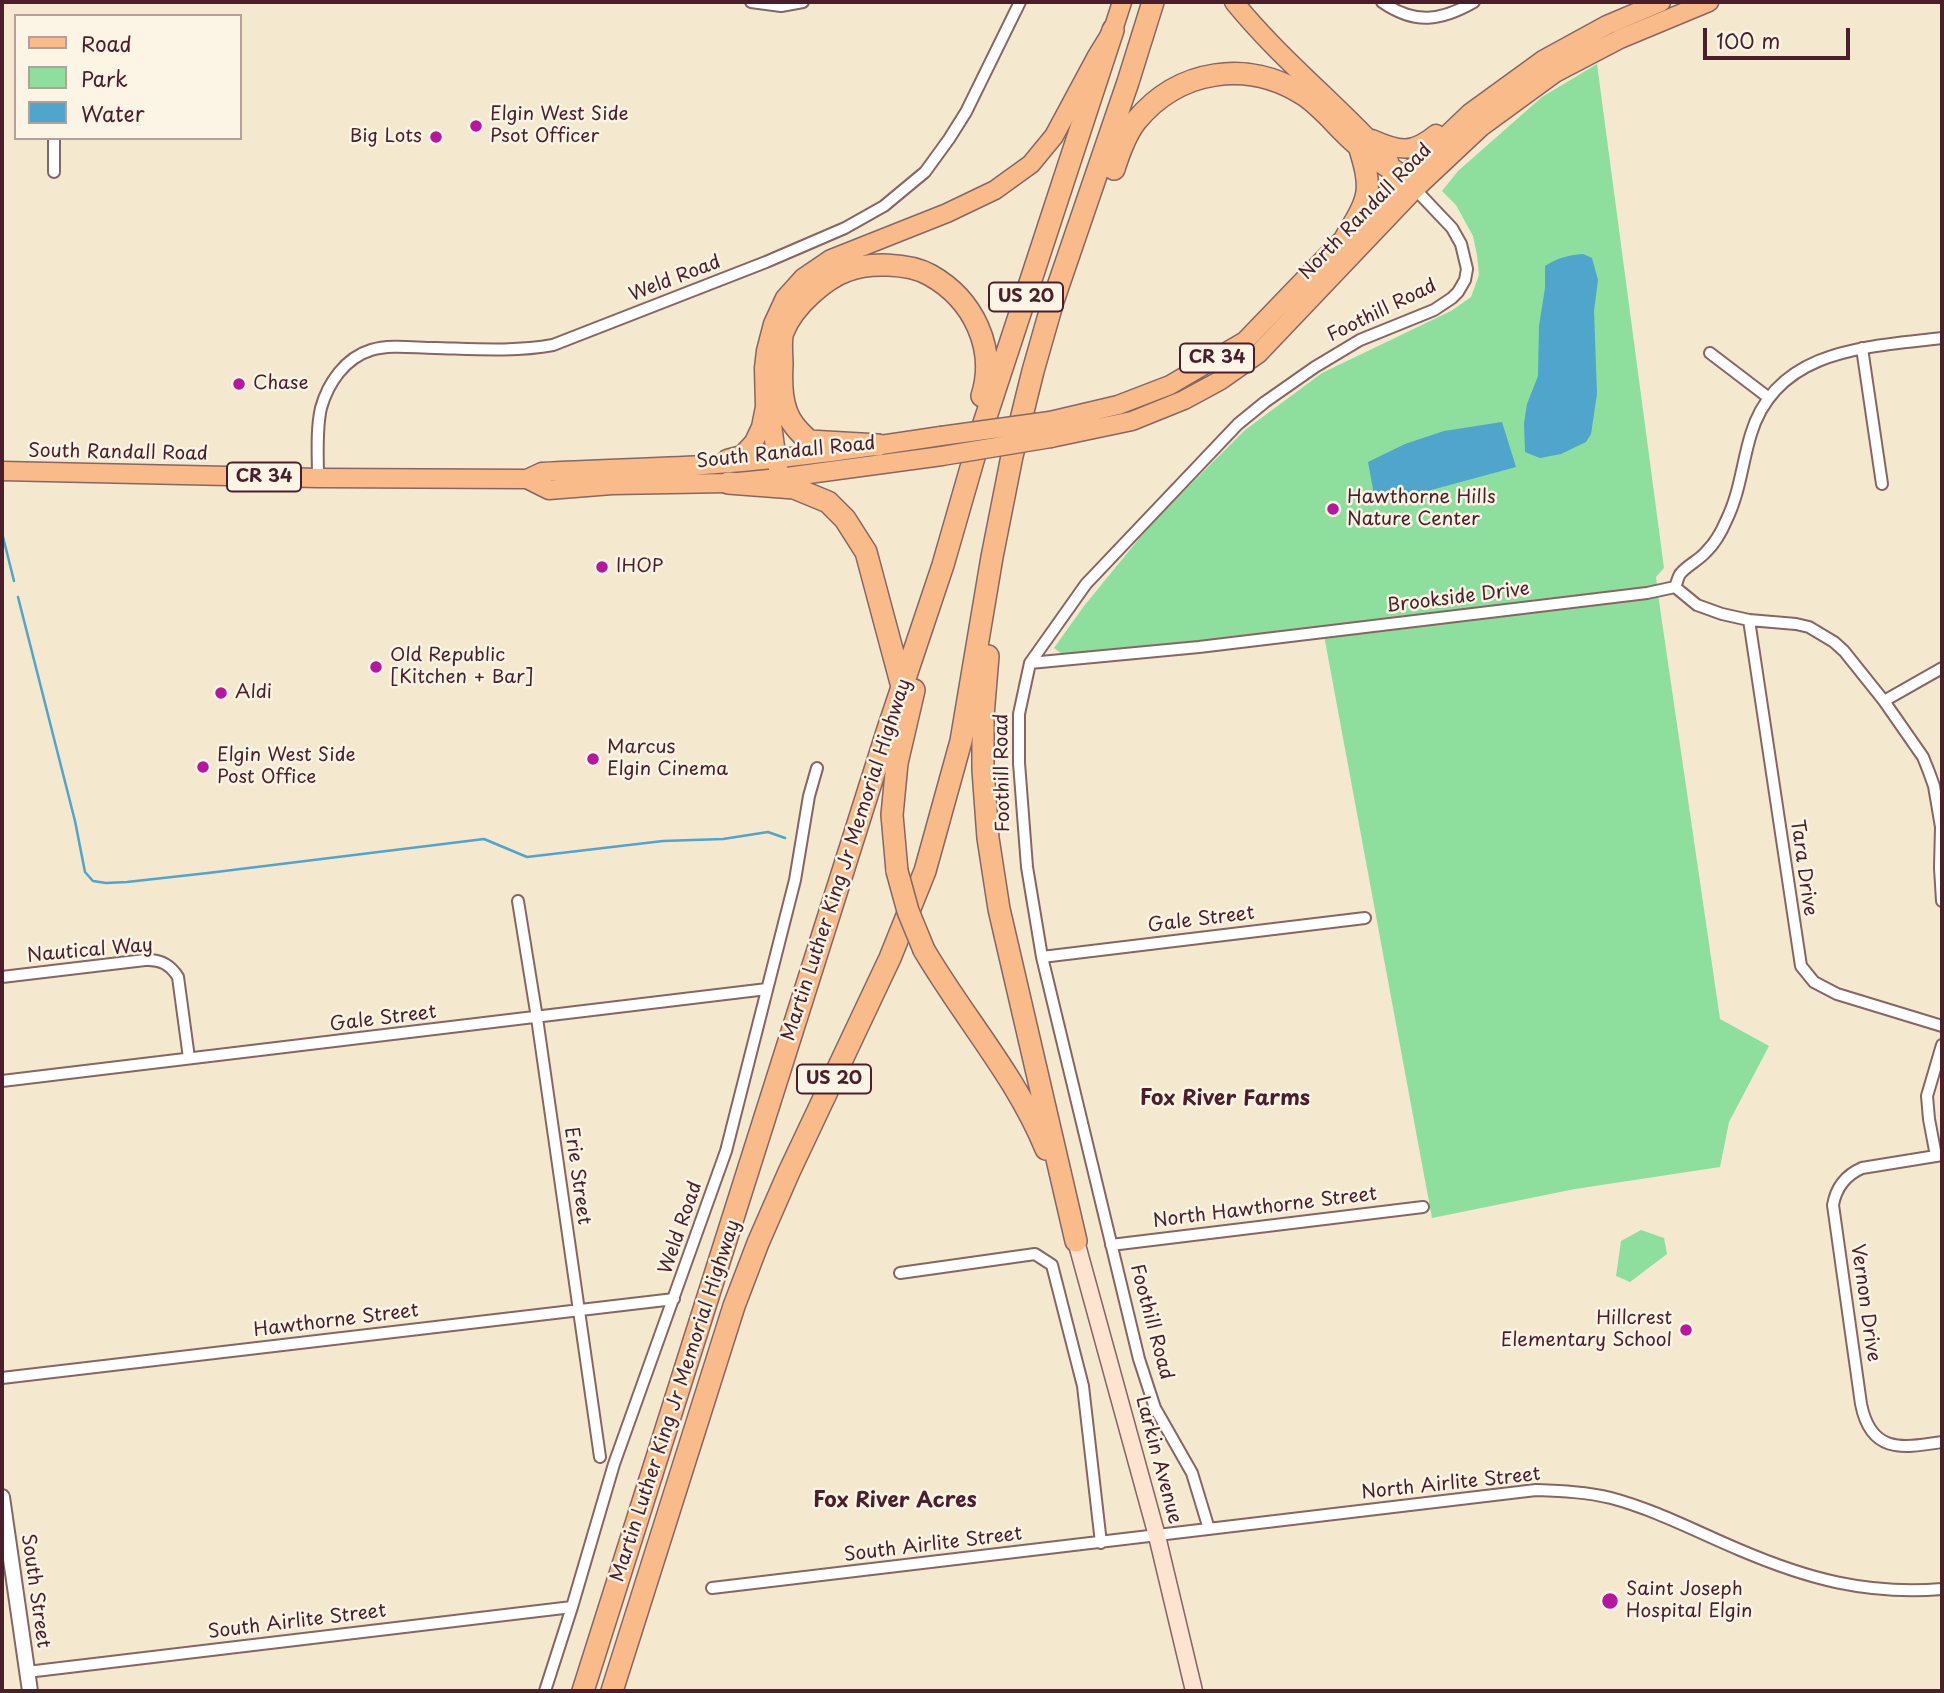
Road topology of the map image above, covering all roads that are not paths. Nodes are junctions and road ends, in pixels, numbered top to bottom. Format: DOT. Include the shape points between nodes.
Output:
graph roads {
  1 [pos="751,2"];
  2 [pos="803,2"];
  3 [pos="1020,2"];
  4 [pos="1122,2"];
  5 [pos="1153,2"];
  6 [pos="1234,2"];
  7 [pos="1382,2"];
  8 [pos="1474,2"];
  9 [pos="1661,2"];
  10 [pos="1709,2"];
  11 [pos="1113,30"];
  12 [pos="1499,92"];
  13 [pos="54,140"];
  14 [pos="1364,142"];
  15 [pos="54,172"];
  16 [pos="1409,183"];
  17 [pos="1346,237"];
  18 [pos="1053,301"];
  19 [pos="1942,338"];
  20 [pos="1862,348"];
  21 [pos="1710,353"];
  22 [pos="764,368"];
  23 [pos="1769,398"];
  24 [pos="1051,430"];
  25 [pos="877,446"];
  26 [pos="1012,456"];
  27 [pos="777,457"];
  28 [pos="704,465"];
  29 [pos="2,471"];
  30 [pos="318,478"];
  31 [pos="779,478"];
  32 [pos="527,479"];
  33 [pos="728,483"];
  34 [pos="1882,484"];
  35 [pos="943,565"];
  36 [pos="1675,587"];
  37 [pos="1749,620"];
  38 [pos="1030,663"];
  39 [pos="1942,668"];
  40 [pos="901,683"];
  41 [pos="1884,701"];
  42 [pos="888,729"];
  43 [pos="817,768"];
  44 [pos="1942,827"];
  45 [pos="518,901"];
  46 [pos="1942,901"];
  47 [pos="1365,918"];
  48 [pos="1042,957"];
  49 [pos="2,977"];
  50 [pos="767,989"];
  51 [pos="537,1018"];
  52 [pos="1942,1026"];
  53 [pos="1942,1045"];
  54 [pos="189,1058"];
  55 [pos="2,1082"];
  56 [pos="1939,1155"];
  57 [pos="1423,1207"];
  58 [pos="1076,1241"];
  59 [pos="1111,1245"];
  60 [pos="900,1273"];
  61 [pos="674,1299"];
  62 [pos="578,1309"];
  63 [pos="2,1378"];
  64 [pos="1942,1442"];
  65 [pos="600,1457"];
  66 [pos="2,1497"];
  67 [pos="1209,1529"];
  68 [pos="1157,1536"];
  69 [pos="1101,1543"];
  70 [pos="712,1588"];
  71 [pos="1942,1589"];
  72 [pos="572,1607"];
  73 [pos="27,1672"];
  74 [pos="30,1691"];
  75 [pos="545,1691"];
  76 [pos="583,1691"];
  77 [pos="612,1691"];
  78 [pos="1194,1691"];
  1 -- 2 [label="street" via="781,6"];
  3 -- 30 [label="street, Weld Road" via="949,139 925,172 884,206 784,254 553,345 391,347 366,352 341,370 324,398"];
  4 -- 11 [label="main road, US 20"];
  5 -- 18 [label="highway, US 20"];
  6 -- 14 [label="main road"];
  7 -- 8 [label="street" via="1403,14 1425,18 1450,14"];
  9 -- 12 [label="main road, North Randall Road / CR 34" via="1606,25 1543,60"];
  10 -- 16 [label="main road, North Randall Road / CR 34" via="1555,74"];
  11 -- 22 [label="main road" via="1054,136 1031,164 995,190 831,259 803,278 785,298 773,324"];
  11 -- 35 [label="highway, Martin Luther King Jr Memorial Highway / US 20"];
  12 -- 14 [label="main road" via="1472,102 1417,147"];
  12 -- 16 [label="main road, North Randall Road / CR 34" via="1470,113"];
  13 -- 15 [label="street"];
  14 -- 16 [label="highway"];
  14 -- 17 [label="highway" via="1368,192"];
  14 -- 18 [label="highway" via="1307,97 1252,74 1225,73 1177,87 1155,101 1135,123 1074,270"];
  16 -- 17 [label="main road, North Randall Road / CR 34"];
  16 -- 24 [label="main road, North Randall Road / CR 34" via="1258,354 1221,380 1132,421"];
  16 -- 38 [label="street, Foothill Road" via="1452,228 1461,244 1466,269 1458,292 1434,310 1349,346 1238,424 1086,584"];
  17 -- 24 [label="main road, North Randall Road / CR 34" via="1245,341 1170,385"];
  18 -- 26 [label="highway, Martin Luther King Jr Memorial Highway / US 20"];
  19 -- 20 [label="street"];
  20 -- 23 [label="street" via="1808,364"];
  20 -- 34 [label="street"];
  21 -- 23 [label="street"];
  22 -- 27 [label="main road"];
  22 -- 28 [label="main road" via="765,407 754,442 742,455"];
  23 -- 36 [label="street" via="1751,433 1727,520 1706,552 1680,574"];
  24 -- 25 [label="main road, South Randall Road / CR 34, bridge" via="941,436"];
  24 -- 31 [label="main road, South Randall Road / CR 34, bridge" via="942,456"];
  25 -- 27 [label="main road, South Randall Road / CR 34"];
  25 -- 40 [label="highway" via="809,441 793,424 782,382 783,334 798,306 846,271 872,265 928,274 955,293 974,317 986,355 984,391"];
  26 -- 58 [label="highway" via="983,716 988,838 999,909"];
  26 -- 77 [label="highway, Martin Luther King Jr Memorial Highway / US 20" via="961,741 925,871 890,958 753,1256"];
  27 -- 28 [label="main road, South Randall Road / CR 34"];
  27 -- 31 [label="main road"];
  28 -- 32 [label="main road, South Randall Road / CR 34" via="542,472"];
  29 -- 30 [label="main road, South Randall Road / CR 34"];
  30 -- 32 [label="main road, South Randall Road / CR 34"];
  31 -- 33 [label="main road, South Randall Road / CR 34"];
  32 -- 33 [label="main road, South Randall Road / CR 34" via="549,490"];
  33 -- 40 [label="highway" via="794,488 828,502 845,519 866,552"];
  35 -- 42 [label="highway, Martin Luther King Jr Memorial Highway / US 20"];
  35 -- 58 [label="highway, bridge" via="897,763 892,815 897,872 925,950 1017,1090 1039,1132"];
  36 -- 37 [label="street" via="1696,605"];
  36 -- 38 [label="street, Brookside Drive" via="1199,648"];
  37 -- 41 [label="street" via="1808,627 1833,642"];
  37 -- 52 [label="street, Tara Drive" via="1801,966 1814,982 1837,994"];
  38 -- 48 [label="street, Foothill Road" via="1019,714 1019,763 1027,867"];
  39 -- 41 [label="street"];
  40 -- 42 [label="highway"];
  41 -- 44 [label="street" via="1923,757"];
  42 -- 76 [label="highway, Martin Luther King Jr Memorial Highway / US 20"];
  43 -- 50 [label="street, Weld Road"];
  44 -- 46 [label="street"];
  45 -- 51 [label="street, Erie Street"];
  47 -- 48 [label="street, Gale Street"];
  48 -- 59 [label="street, Foothill Road"];
  49 -- 54 [label="street, Nautical Way" via="161,961 178,977"];
  50 -- 51 [label="street, Gale Street"];
  50 -- 61 [label="street, Weld Road" via="726,1151"];
  51 -- 54 [label="street, Gale Street"];
  51 -- 62 [label="street, Erie Street"];
  53 -- 56 [label="street" via="1927,1096"];
  54 -- 55 [label="street, Gale Street"];
  56 -- 64 [label="street, Vernon Drive" via="1855,1171 1836,1193 1833,1205 1865,1421 1885,1443 1903,1447"];
  57 -- 59 [label="street, North Hawthorne Street"];
  58 -- 68 [label="main road, Larkin Avenue"];
  59 -- 67 [label="street, Foothill Road" via="1155,1408 1192,1473"];
  60 -- 69 [label="street" via="1035,1254 1052,1265 1083,1386"];
  61 -- 62 [label="street, Hawthorne Street"];
  61 -- 72 [label="street, Weld Road" via="614,1464"];
  62 -- 63 [label="street, Hawthorne Street"];
  62 -- 65 [label="street, Erie Street"];
  66 -- 73 [label="street, South Street"];
  67 -- 68 [label="street, North Airlite Street"];
  67 -- 71 [label="street, North Airlite Street" via="1525,1491 1581,1493 1664,1515 1784,1568 1841,1584"];
  68 -- 69 [label="street, South Airlite Street"];
  68 -- 78 [label="main road, Larkin Avenue"];
  69 -- 70 [label="street, South Airlite Street"];
  72 -- 73 [label="street, South Airlite Street"];
  72 -- 75 [label="street, Weld Road"];
  73 -- 74 [label="street, South Street"];
}
